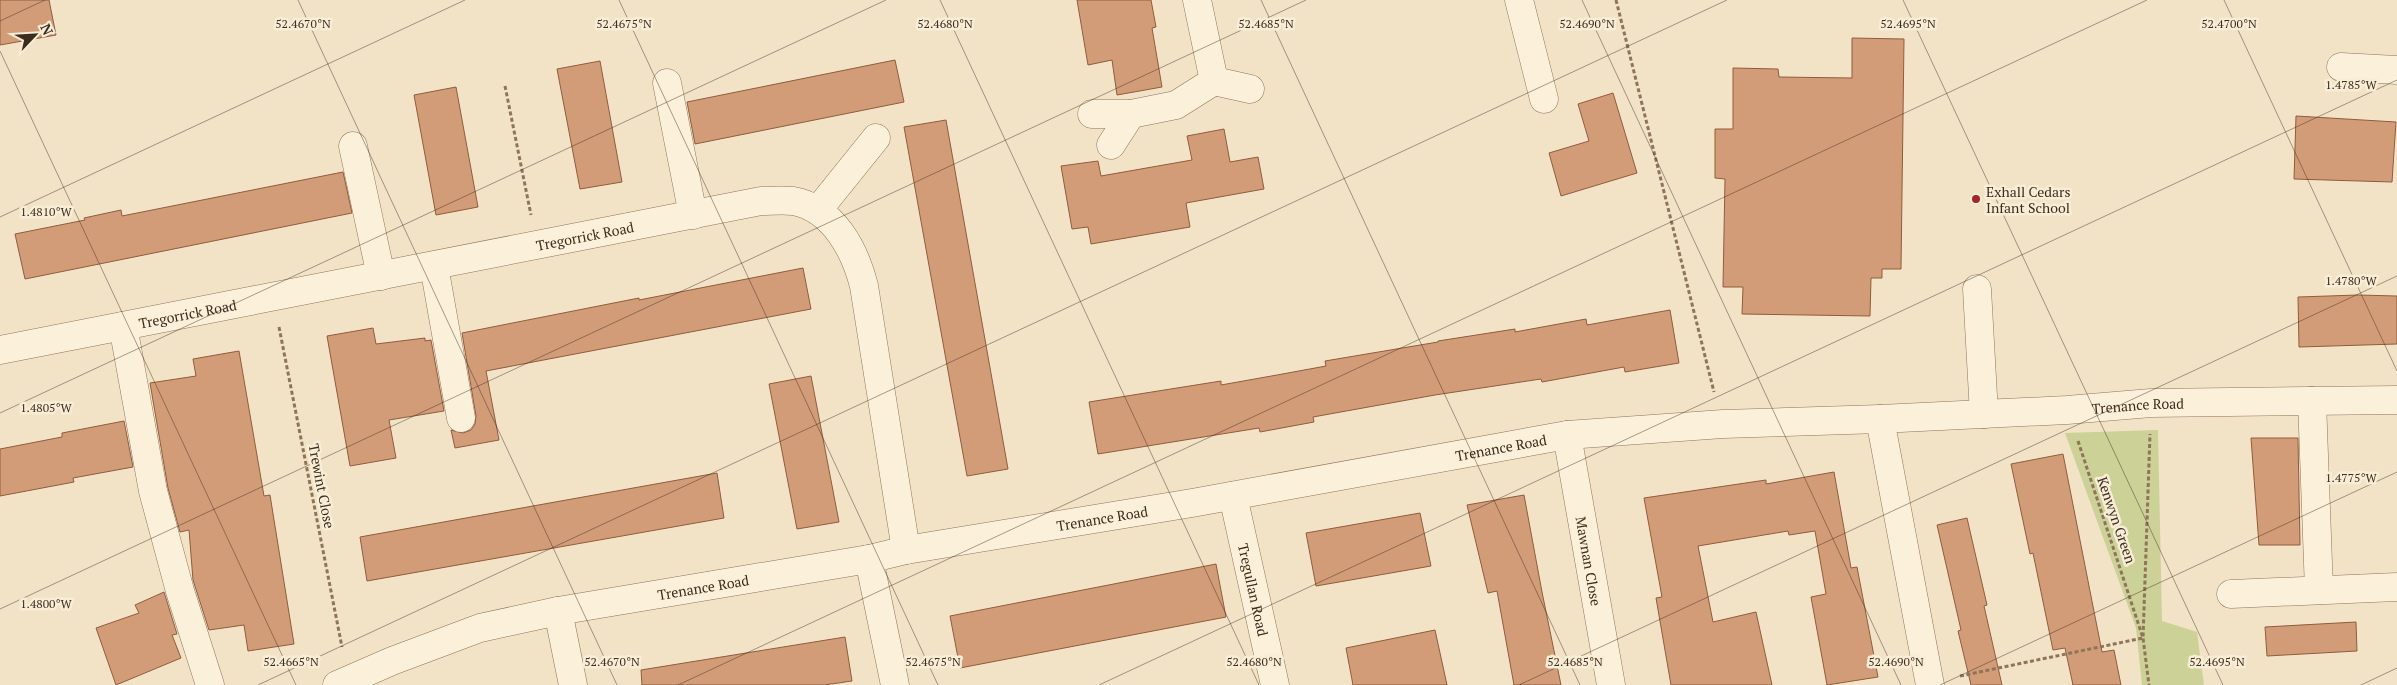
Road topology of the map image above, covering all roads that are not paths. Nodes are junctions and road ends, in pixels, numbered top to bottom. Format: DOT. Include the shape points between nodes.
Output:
graph roads {
  1 [pos="1198,0"];
  2 [pos="1519,0"];
  3 [pos="2341,67"];
  4 [pos="2397,70"];
  5 [pos="1214,81"];
  6 [pos="667,83"];
  7 [pos="1250,89"];
  8 [pos="1544,99"];
  9 [pos="1092,114"];
  10 [pos="1131,114"];
  11 [pos="876,138"];
  12 [pos="1111,144"];
  13 [pos="353,146"];
  14 [pos="818,210"];
  15 [pos="693,214"];
  16 [pos="434,266"];
  17 [pos="381,276"];
  18 [pos="1977,289"];
  19 [pos="123,326"];
  20 [pos="0,350"];
  21 [pos="2397,400"];
  22 [pos="2312,401"];
  23 [pos="1984,414"];
  24 [pos="461,418"];
  25 [pos="1880,420"];
  26 [pos="1567,436"];
  27 [pos="1232,496"];
  28 [pos="906,550"];
  29 [pos="869,559"];
  30 [pos="2397,587"];
  31 [pos="2320,590"];
  32 [pos="2231,594"];
  33 [pos="558,611"];
  34 [pos="343,683"];
  35 [pos="1930,684"];
  36 [pos="210,685"];
  37 [pos="573,685"];
  38 [pos="894,685"];
  39 [pos="1275,685"];
  40 [pos="1611,685"];
  1 -- 5 [label="street"];
  2 -- 8 [label="street"];
  3 -- 4 [label="street"];
  5 -- 7 [label="street"];
  5 -- 10 [label="street" via="1176,106"];
  6 -- 15 [label="street"];
  9 -- 10 [label="street"];
  10 -- 12 [label="street"];
  11 -- 14 [label="street"];
  13 -- 17 [label="street"];
  14 -- 15 [label="street, Tregorrick Road" via="793,201 761,201"];
  14 -- 28 [label="street, Tregorrick Road" via="838,230 859,265"];
  15 -- 16 [label="street, Tregorrick Road"];
  16 -- 17 [label="street, Tregorrick Road"];
  16 -- 24 [label="street"];
  17 -- 19 [label="street, Tregorrick Road"];
  18 -- 23 [label="street"];
  19 -- 20 [label="street, Tregorrick Road"];
  19 -- 36 [label="street" via="153,491"];
  21 -- 22 [label="street, Trenance Road"];
  22 -- 23 [label="street, Trenance Road" via="2151,404"];
  22 -- 31 [label="street"];
  23 -- 25 [label="street, Trenance Road"];
  25 -- 26 [label="street, Trenance Road" via="1722,424"];
  25 -- 35 [label="street"];
  26 -- 27 [label="street, Trenance Road"];
  26 -- 40 [label="street, Mawnan Close"];
  27 -- 28 [label="street, Trenance Road"];
  27 -- 39 [label="street, Tregullan Road"];
  28 -- 29 [label="street, Trenance Road"];
  29 -- 33 [label="street, Trenance Road"];
  29 -- 38 [label="street"];
  30 -- 31 [label="street"];
  31 -- 32 [label="street"];
  33 -- 34 [label="street, Trenance Road" via="480,628"];
  33 -- 37 [label="street"];
}
